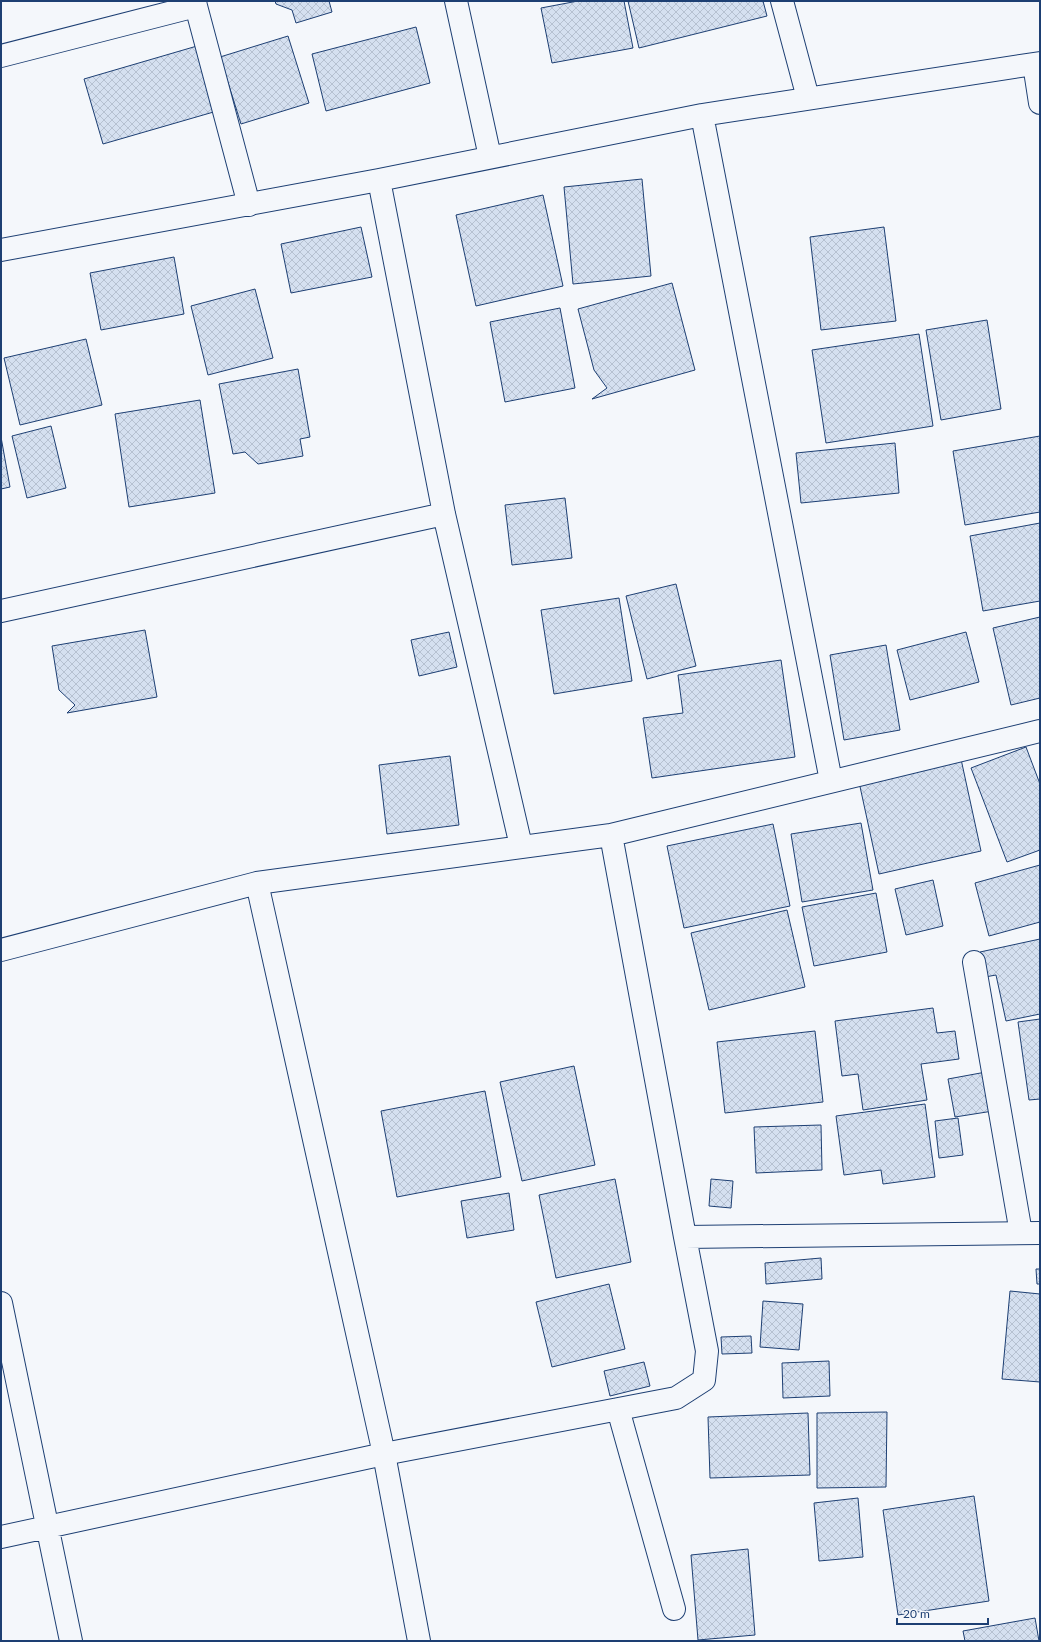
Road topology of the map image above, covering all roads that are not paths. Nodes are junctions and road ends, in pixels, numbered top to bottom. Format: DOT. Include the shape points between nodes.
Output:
graph roads {
  1 [pos="456,1"];
  2 [pos="782,1"];
  3 [pos="195,3"];
  4 [pos="1,56"];
  5 [pos="1037,64"];
  6 [pos="808,98"];
  7 [pos="1040,103"];
  8 [pos="702,115"];
  9 [pos="490,157"];
  10 [pos="379,180"];
  11 [pos="249,205"];
  12 [pos="1,250"];
  13 [pos="444,514"];
  14 [pos="1,611"];
  15 [pos="1040,731"];
  16 [pos="831,781"];
  17 [pos="611,835"];
  18 [pos="521,846"];
  19 [pos="257,883"];
  20 [pos="1,950"];
  21 [pos="974,962"];
  22 [pos="1031,1233"];
  23 [pos="685,1237"];
  24 [pos="1,1303"];
  25 [pos="618,1409"];
  26 [pos="384,1454"];
  27 [pos="46,1526"];
  28 [pos="1,1537"];
  29 [pos="674,1609"];
  30 [pos="71,1641"];
  31 [pos="418,1641"];
  1 -- 9 [label="street"];
  2 -- 6 [label="street"];
  3 -- 4 [label="street"];
  3 -- 11 [label="street"];
  5 -- 6 [label="street"];
  5 -- 7 [label="street"];
  6 -- 8 [label="street"];
  8 -- 9 [label="street"];
  8 -- 16 [label="street"];
  9 -- 10 [label="street"];
  10 -- 11 [label="street"];
  10 -- 13 [label="street"];
  11 -- 12 [label="street"];
  13 -- 14 [label="street"];
  13 -- 18 [label="street"];
  15 -- 16 [label="street"];
  16 -- 17 [label="street"];
  17 -- 18 [label="street"];
  17 -- 23 [label="street"];
  18 -- 19 [label="street"];
  19 -- 20 [label="street"];
  19 -- 26 [label="street"];
  21 -- 22 [label="street"];
  22 -- 23 [label="street"];
  23 -- 25 [label="street" via="707,1351 704,1380 676,1398"];
  24 -- 27 [label="street"];
  25 -- 26 [label="street"];
  25 -- 29 [label="street"];
  26 -- 27 [label="street"];
  26 -- 31 [label="street"];
  27 -- 28 [label="street"];
  27 -- 30 [label="street"];
}
